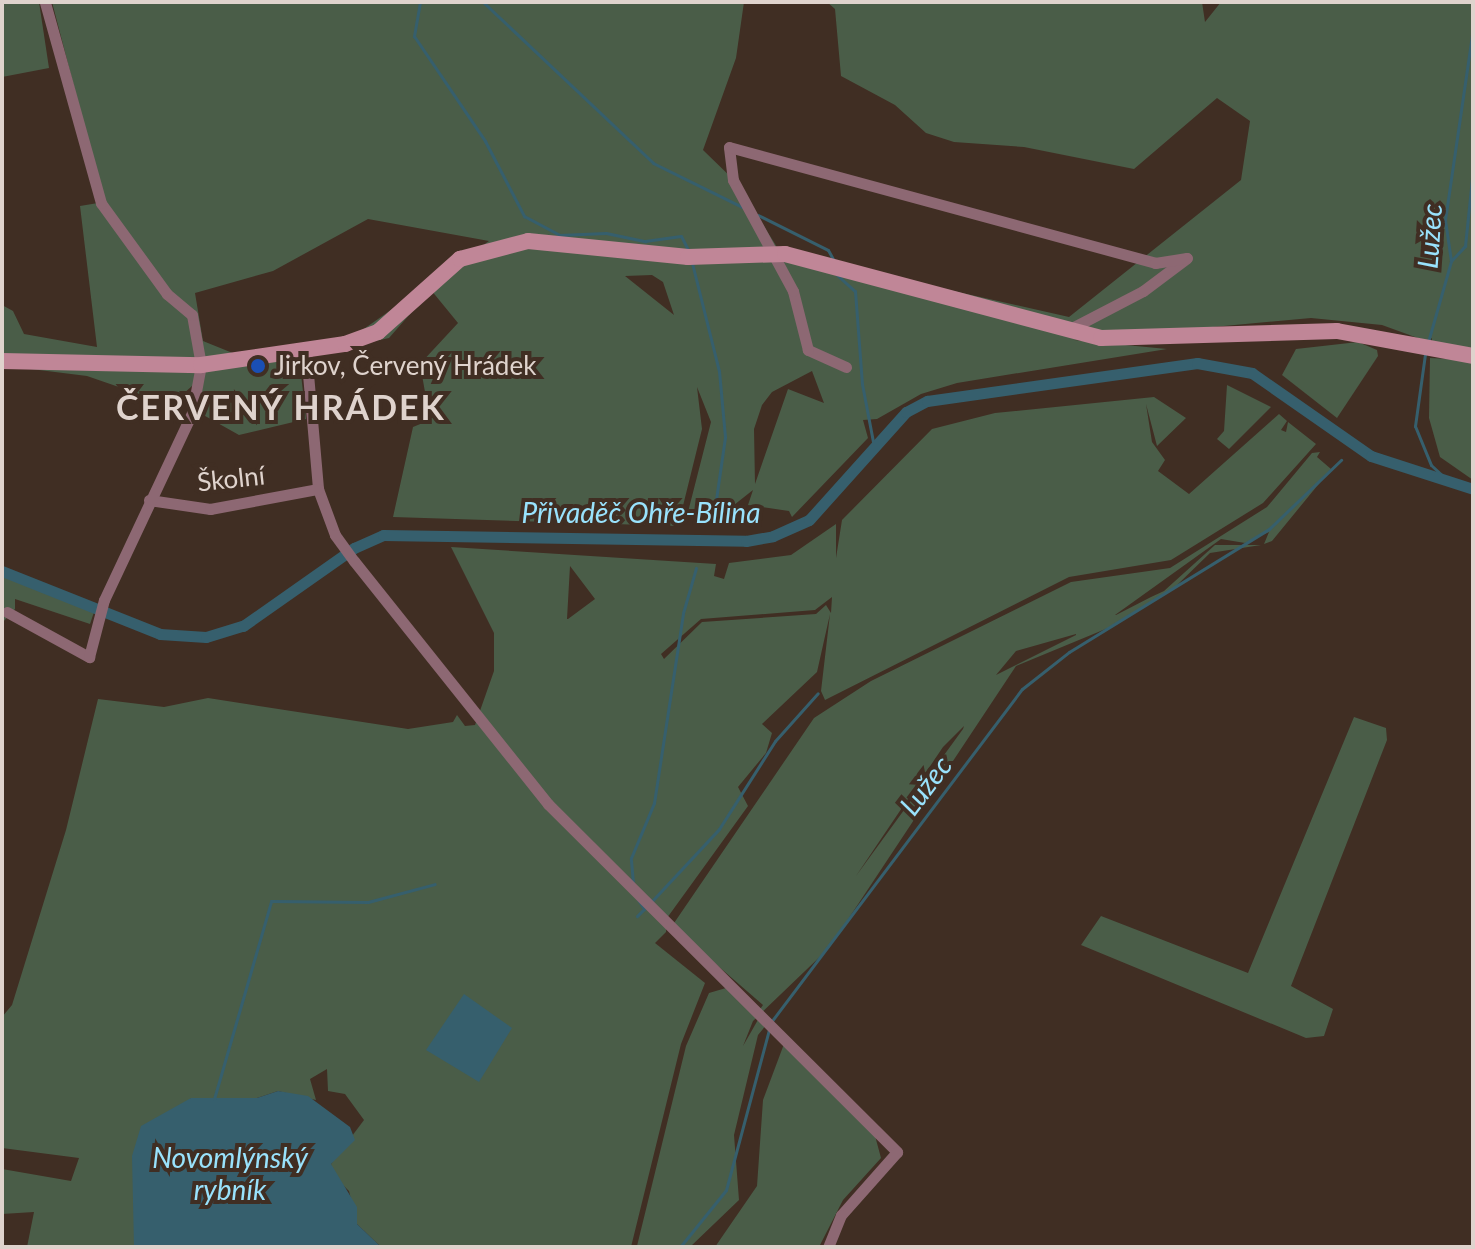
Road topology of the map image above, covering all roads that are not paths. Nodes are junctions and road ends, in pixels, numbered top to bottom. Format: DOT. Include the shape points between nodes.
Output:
graph roads {
  1 [pos="45,2"];
  2 [pos="775,254"];
  3 [pos="1070,329"];
  4 [pos="306,351"];
  5 [pos="1473,356"];
  6 [pos="2,361"];
  7 [pos="201,365"];
  8 [pos="846,367"];
  9 [pos="318,489"];
  10 [pos="149,500"];
  11 [pos="7,612"];
  12 [pos="828,1247"];
  1 -- 7 [label="street" via="101,203 167,294 192,315"];
  2 -- 3 [label="street"];
  2 -- 3 [label="street" via="733,180 729,147 1155,263 1187,258 1143,291"];
  2 -- 4 [label="street" via="695,257 528,241 501,246 460,259 378,332"];
  2 -- 8 [label="street" via="793,291 808,350"];
  3 -- 5 [label="street" via="1101,338 1337,331"];
  4 -- 7 [label="street"];
  4 -- 9 [label="street"];
  6 -- 7 [label="street"];
  7 -- 10 [label="street" via="192,413"];
  9 -- 10 [label="street, Školní" via="210,509"];
  9 -- 12 [label="street" via="340,542 548,804 897,1152 841,1215"];
  10 -- 11 [label="street" via="104,600 89,657"];
}
